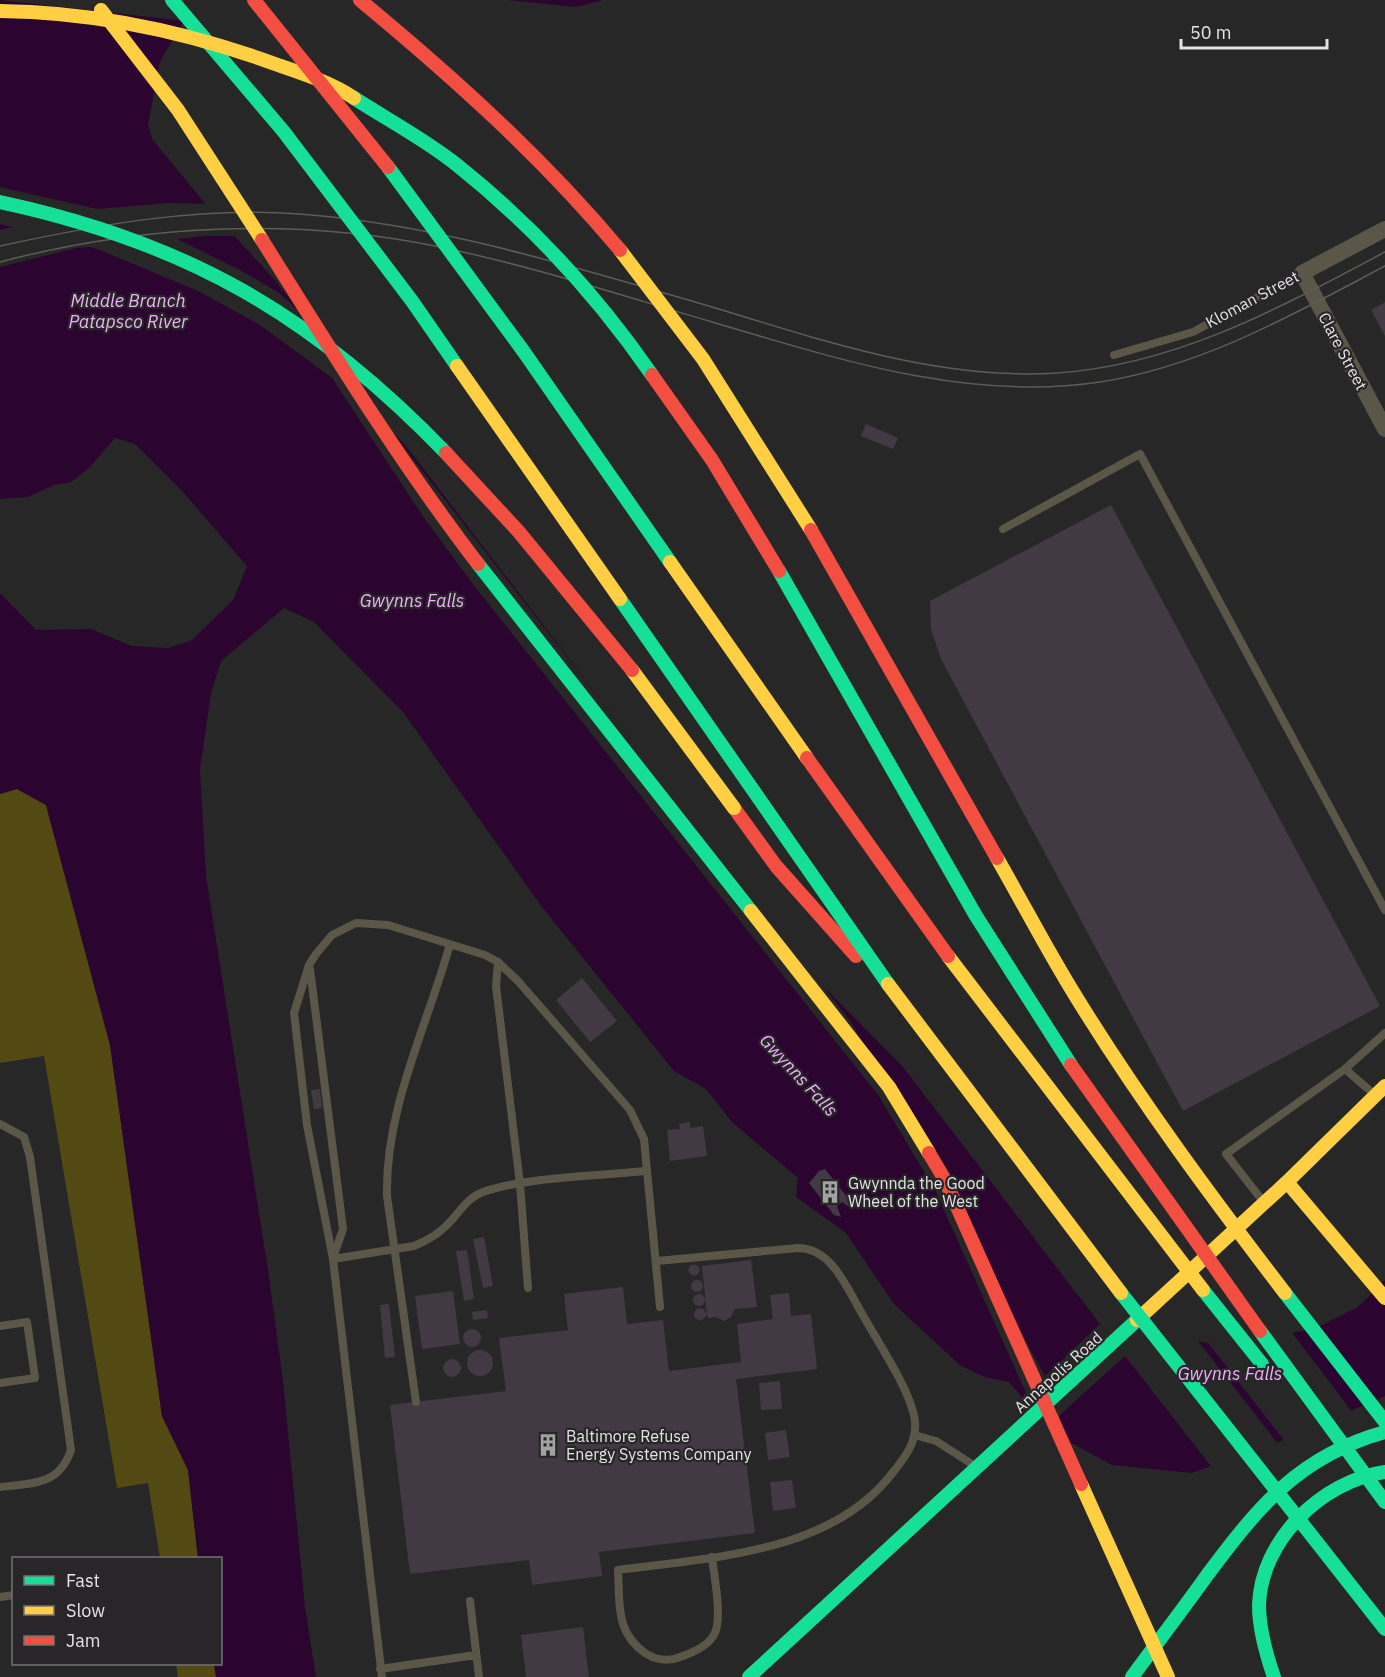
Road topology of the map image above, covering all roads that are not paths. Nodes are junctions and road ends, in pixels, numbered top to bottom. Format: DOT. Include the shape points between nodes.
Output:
graph roads {
  1 [pos="94,0"];
  2 [pos="172,0"];
  3 [pos="254,0"];
  4 [pos="360,0"];
  5 [pos="0,11"];
  6 [pos="0,202"];
  7 [pos="1385,229"];
  8 [pos="1302,273"];
  9 [pos="1114,355"];
  10 [pos="1385,429"];
  11 [pos="1003,529"];
  12 [pos="1385,910"];
  13 [pos="450,944"];
  14 [pos="498,962"];
  15 [pos="309,965"];
  16 [pos="914,1021"];
  17 [pos="1385,1033"];
  18 [pos="1345,1069"];
  19 [pos="1380,1091"];
  20 [pos="0,1124"];
  21 [pos="645,1171"];
  22 [pos="1287,1182"];
  23 [pos="520,1184"];
  24 [pos="1265,1203"];
  25 [pos="333,1259"];
  26 [pos="657,1261"];
  27 [pos="528,1288"];
  28 [pos="1385,1298"];
  29 [pos="660,1307"];
  30 [pos="0,1326"];
  31 [pos="1274,1379"];
  32 [pos="0,1383"];
  33 [pos="416,1402"];
  34 [pos="1304,1415"];
  35 [pos="1385,1422"];
  36 [pos="1385,1432"];
  37 [pos="914,1435"];
  38 [pos="978,1468"];
  39 [pos="1385,1472"];
  40 [pos="0,1487"];
  41 [pos="1385,1502"];
  42 [pos="1385,1516"];
  43 [pos="712,1557"];
  44 [pos="470,1600"];
  45 [pos="1385,1629"];
  46 [pos="476,1655"];
  47 [pos="381,1673"];
  48 [pos="479,1677"];
  49 [pos="749,1677"];
  50 [pos="1132,1677"];
  51 [pos="1168,1677"];
  52 [pos="1274,1677"];
  1 -- 51 [label="main road, bridge" via="190,129 431,503 846,1029 907,1115 966,1224"];
  2 -- 16 [label="main road, bridge" via="284,132 412,301"];
  3 -- 31 [label="main road, bridge" via="382,156 466,269 945,950 1114,1178"];
  4 -- 35 [label="main road, bridge" via="499,120 571,193 637,270 692,344 751,427 807,521 1077,999 1124,1073 1213,1200"];
  5 -- 41 [label="main road, bridge" via="115,18 202,39 318,81 432,146 498,199 557,255 608,315 713,466 765,549 954,879 1077,1074"];
  6 -- 16 [label="main road, bridge" via="121,234 207,270 294,322 381,391 454,462 553,570 648,690 776,866"];
  7 -- 8 [label="street, Kloman Street"];
  8 -- 9 [label="lane, Kloman Street" via="1193,332"];
  8 -- 10 [label="street, Clare Street"];
  11 -- 12 [label="lane" via="1140,454"];
  13 -- 14 [label="lane"];
  13 -- 15 [label="lane" via="388,925 356,923 332,935"];
  13 -- 33 [label="lane, bridge" via="413,1055 386,1161 387,1196"];
  14 -- 21 [label="lane" via="630,1110 647,1151"];
  14 -- 23 [label="lane" via="496,986"];
  15 -- 25 [label="lane" via="343,1229"];
  15 -- 25 [label="lane" via="294,1013 307,1125"];
  16 -- 45 [label="main road, bridge" via="1201,1398"];
  17 -- 18 [label="lane"];
  18 -- 19 [label="lane"];
  18 -- 24 [label="lane" via="1226,1154"];
  19 -- 22 [label="main road, Annapolis Road"];
  20 -- 40 [label="lane" via="24,1137 30,1157 71,1450 66,1465 44,1481"];
  21 -- 23 [label="lane"];
  21 -- 26 [label="lane"];
  22 -- 24 [label="main road, Annapolis Road"];
  22 -- 28 [label="main road"];
  23 -- 25 [label="lane" via="481,1192 458,1210 447,1226 414,1246"];
  23 -- 27 [label="lane"];
  24 -- 38 [label="main road, Annapolis Road, bridge"];
  25 -- 47 [label="lane"];
  26 -- 29 [label="lane"];
  26 -- 37 [label="lane" via="798,1248 820,1253 834,1267 909,1400"];
  30 -- 32 [label="lane" via="27,1322 35,1378"];
  34 -- 42 [label="main road"];
  36 -- 50 [label="main road, bridge" via="1325,1455 1297,1472 1266,1501"];
  37 -- 38 [label="lane" via="936,1441"];
  37 -- 43 [label="lane" via="909,1452 892,1475 857,1508 808,1534 760,1549"];
  38 -- 49 [label="main road, Annapolis Road"];
  39 -- 52 [label="main road" via="1342,1486 1324,1497 1282,1535 1267,1561 1259,1594 1259,1624"];
  43 -- 43 [label="lane" via="717,1612 714,1635 698,1651 672,1660 654,1658 631,1642 621,1617 618,1570"];
  44 -- 46 [label="lane"];
  46 -- 47 [label="lane"];
  46 -- 48 [label="lane"];
}
